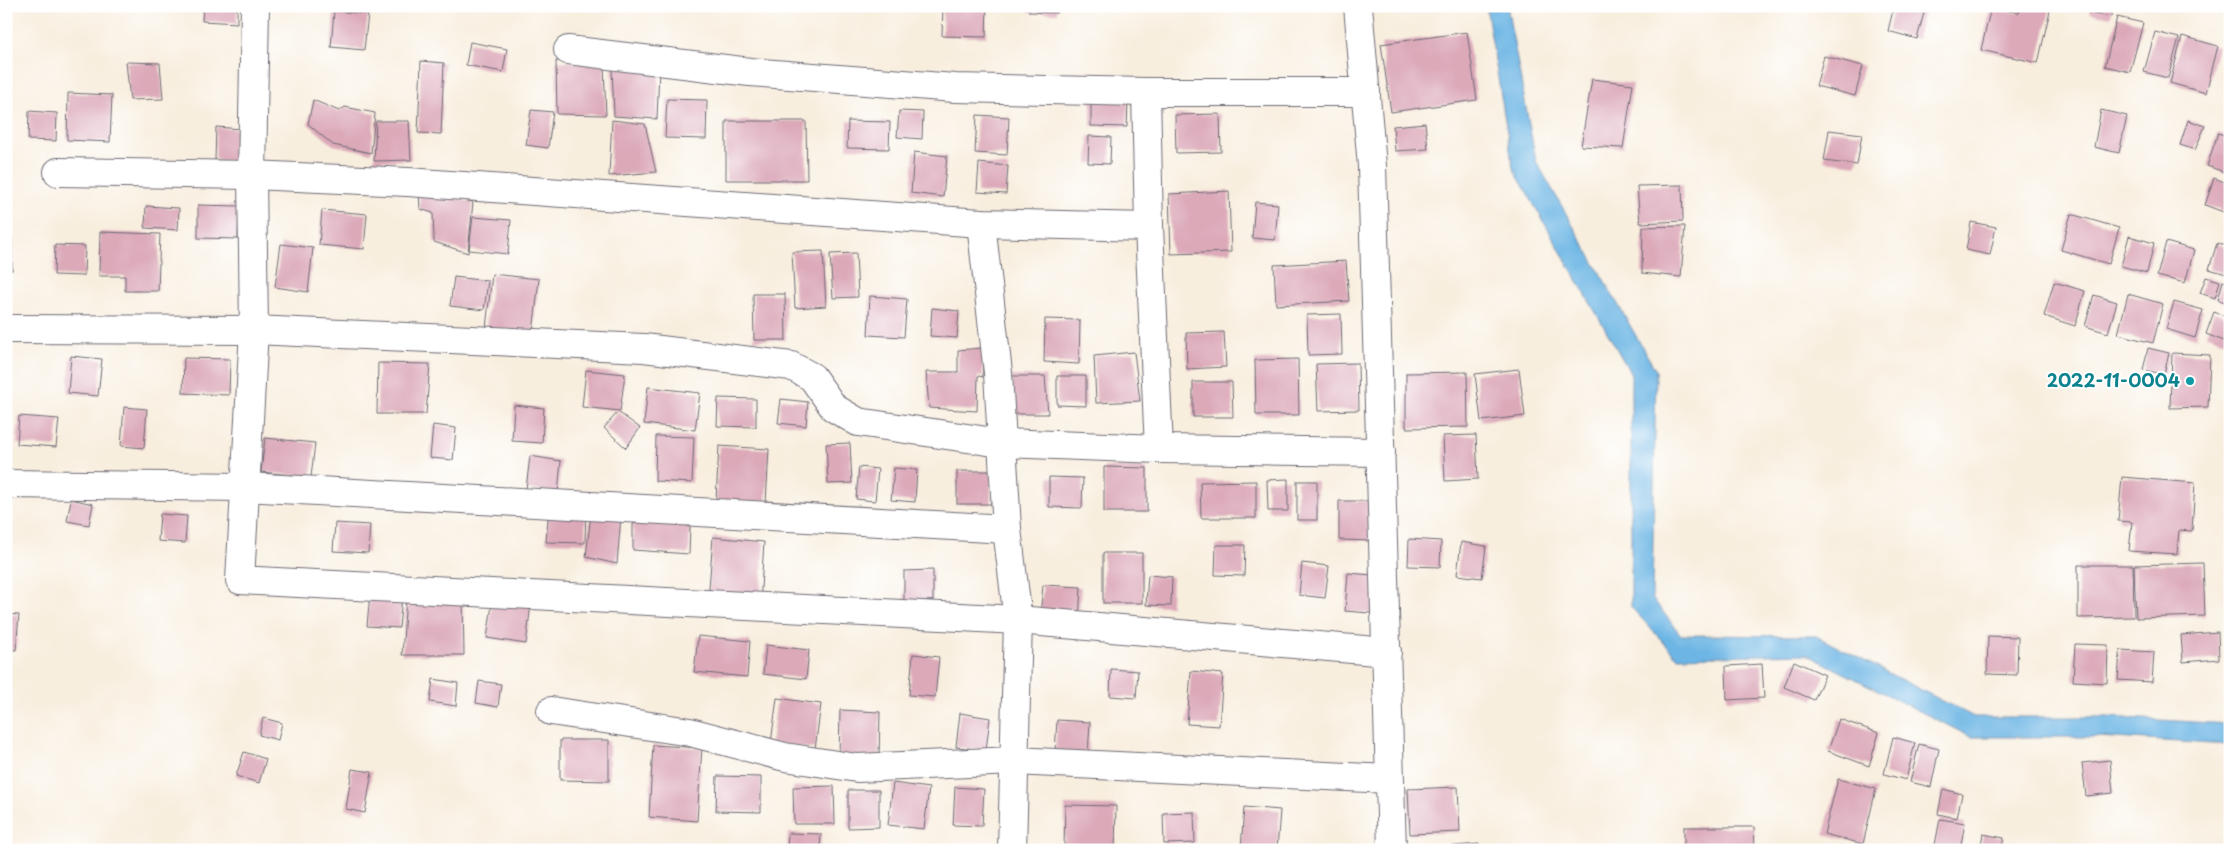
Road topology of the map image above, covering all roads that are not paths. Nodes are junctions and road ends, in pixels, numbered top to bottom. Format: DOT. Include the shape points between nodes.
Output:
graph roads {
  1 [pos="255,6"];
  2 [pos="1358,6"];
  3 [pos="568,50"];
  4 [pos="1146,92"];
  5 [pos="1366,92"];
  6 [pos="58,172"];
  7 [pos="252,176"];
  8 [pos="981,223"];
  9 [pos="1149,227"];
  10 [pos="6,329"];
  11 [pos="254,330"];
  12 [pos="1001,443"];
  13 [pos="1159,449"];
  14 [pos="1381,452"];
  15 [pos="6,484"];
  16 [pos="246,487"];
  17 [pos="1007,529"];
  18 [pos="1018,620"];
  19 [pos="1387,652"];
  20 [pos="551,711"];
  21 [pos="1014,761"];
  22 [pos="1389,778"];
  23 [pos="1012,850"];
  24 [pos="1392,850"];
  1 -- 7 [label="street"];
  2 -- 5 [label="street"];
  3 -- 4 [label="street" via="750,72 955,88"];
  4 -- 5 [label="street"];
  4 -- 9 [label="street"];
  5 -- 14 [label="street" via="1372,166"];
  6 -- 7 [label="street"];
  7 -- 8 [label="street" via="408,182"];
  7 -- 11 [label="street"];
  8 -- 9 [label="street"];
  8 -- 12 [label="street" via="998,373"];
  9 -- 13 [label="street"];
  10 -- 11 [label="street"];
  11 -- 12 [label="street" via="644,348 792,366 812,377 834,408 858,422"];
  11 -- 16 [label="street"];
  12 -- 13 [label="street"];
  12 -- 17 [label="street"];
  13 -- 14 [label="street"];
  14 -- 19 [label="street"];
  15 -- 16 [label="street"];
  16 -- 17 [label="street"];
  16 -- 18 [label="street" via="240,580"];
  17 -- 18 [label="street"];
  18 -- 19 [label="street"];
  18 -- 21 [label="street"];
  19 -- 22 [label="street"];
  20 -- 21 [label="street" via="690,732 786,757 858,768"];
  21 -- 22 [label="street"];
  21 -- 23 [label="street"];
  22 -- 24 [label="street"];
}
